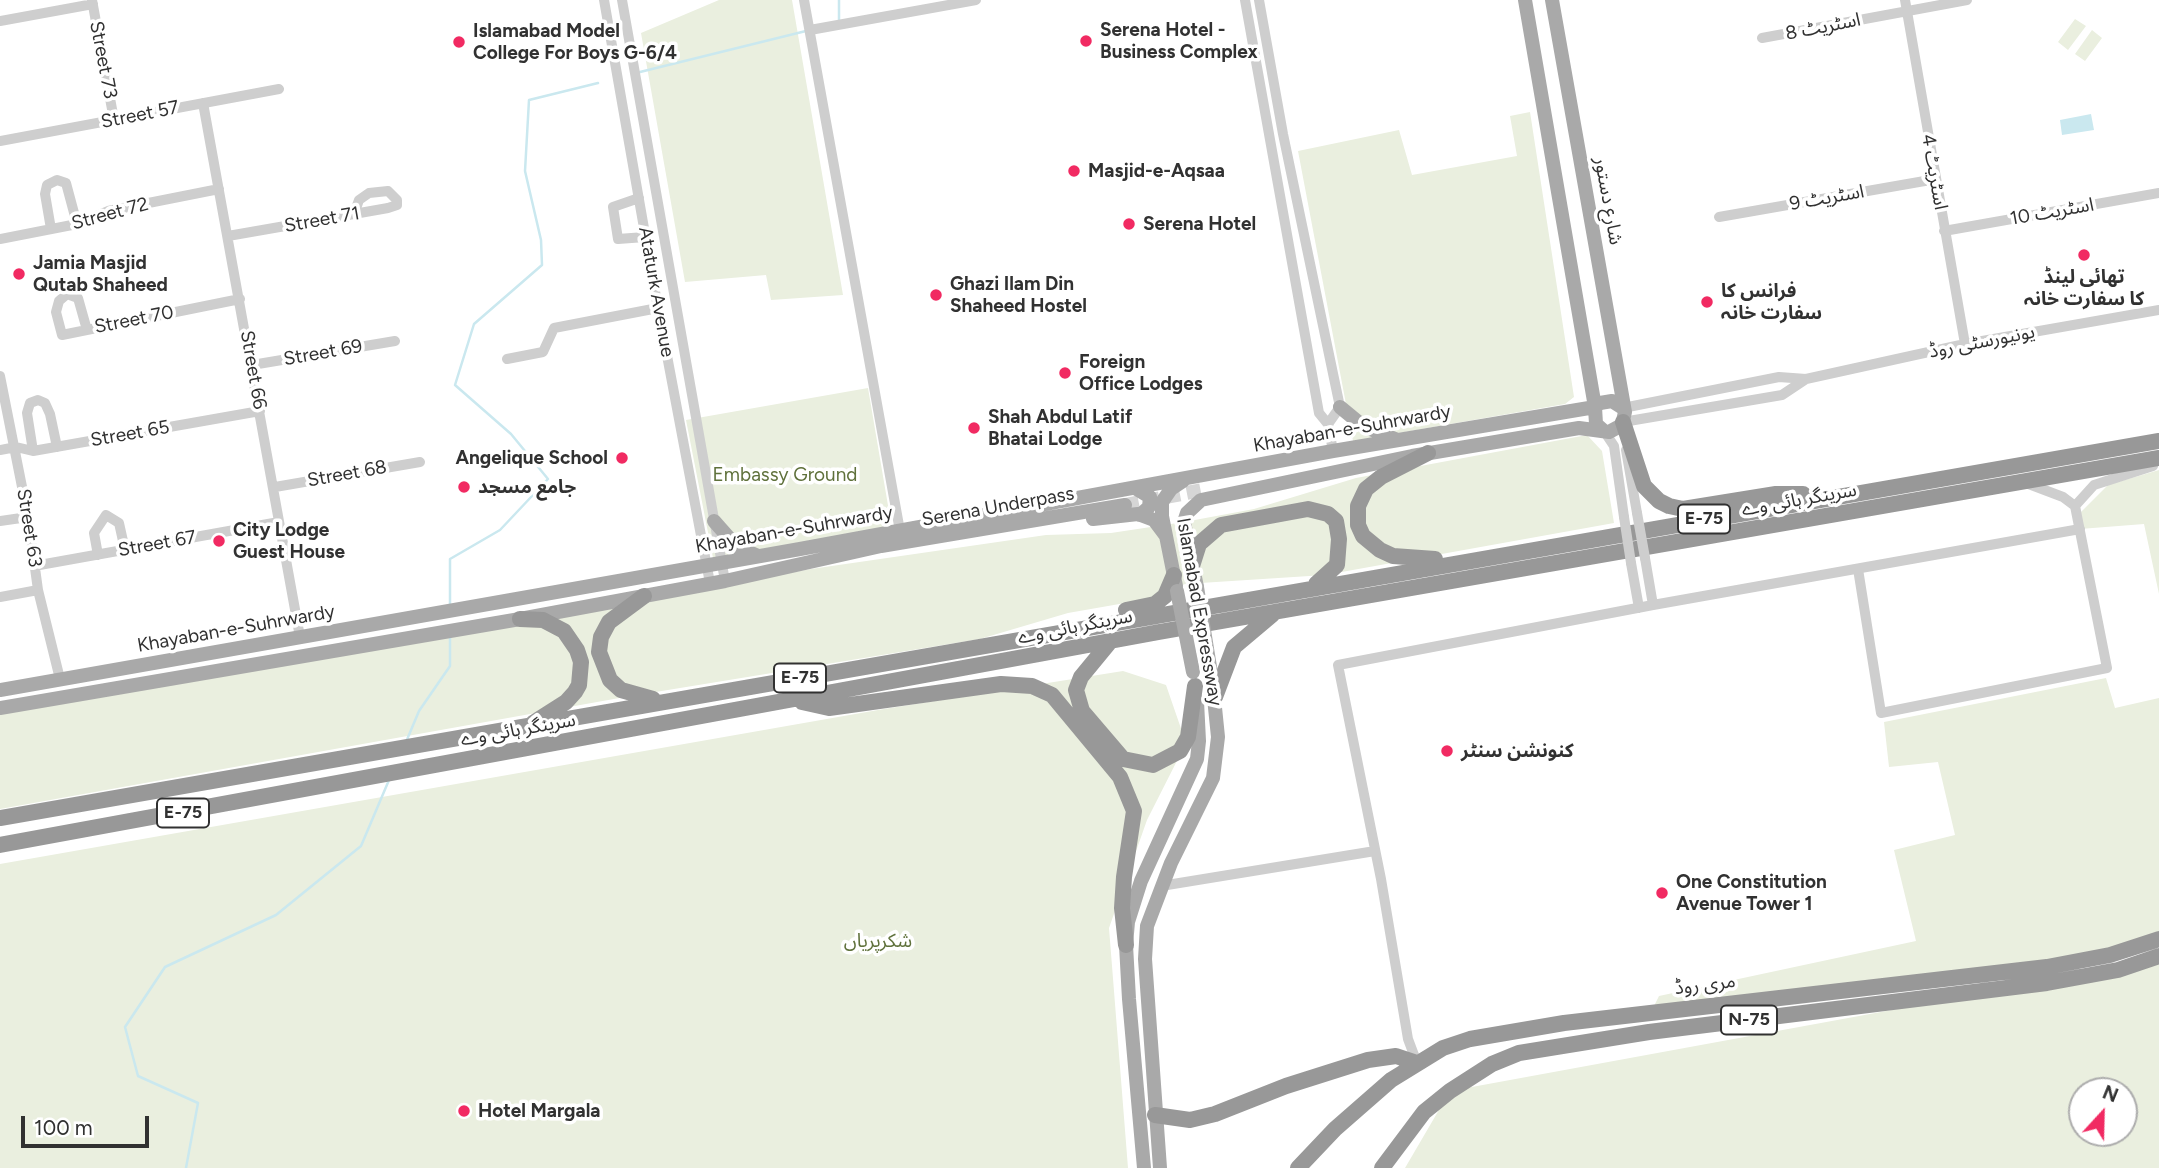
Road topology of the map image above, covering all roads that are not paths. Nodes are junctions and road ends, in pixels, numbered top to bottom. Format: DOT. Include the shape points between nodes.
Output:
graph roads {
  1 [pos="604,0"];
  2 [pos="622,0"];
  3 [pos="804,0"];
  4 [pos="976,0"];
  5 [pos="1245,0"];
  6 [pos="1259,0"];
  7 [pos="1525,0"];
  8 [pos="1552,0"];
  9 [pos="1967,0"];
  10 [pos="92,2"];
  11 [pos="1906,6"];
  12 [pos="0,21"];
  13 [pos="810,30"];
  14 [pos="1762,38"];
  15 [pos="279,89"];
  16 [pos="203,103"];
  17 [pos="114,120"];
  18 [pos="1283,134"];
  19 [pos="1269,137"];
  20 [pos="0,141"];
  21 [pos="1289,154"];
  22 [pos="1273,156"];
  23 [pos="1936,179"];
  24 [pos="219,189"];
  25 [pos="2159,193"];
  26 [pos="639,198"];
  27 [pos="355,214"];
  28 [pos="1719,217"];
  29 [pos="77,224"];
  30 [pos="51,229"];
  31 [pos="1944,231"];
  32 [pos="228,236"];
  33 [pos="645,237"];
  34 [pos="0,239"];
  35 [pos="240,299"];
  36 [pos="658,309"];
  37 [pos="2159,310"];
  38 [pos="87,330"];
  39 [pos="395,341"];
  40 [pos="1965,344"];
  41 [pos="507,359"];
  42 [pos="252,365"];
  43 [pos="1805,379"];
  44 [pos="1,380"];
  45 [pos="1340,407"];
  46 [pos="1595,407"];
  47 [pos="260,411"];
  48 [pos="1550,415"];
  49 [pos="1622,419"];
  50 [pos="1328,424"];
  51 [pos="1604,431"];
  52 [pos="1554,432"];
  53 [pos="1398,440"];
  54 [pos="2159,441"];
  55 [pos="16,447"];
  56 [pos="57,447"];
  57 [pos="0,450"];
  58 [pos="1333,451"];
  59 [pos="33,452"];
  60 [pos="1420,455"];
  61 [pos="2159,458"];
  62 [pos="420,462"];
  63 [pos="2159,464"];
  64 [pos="1187,478"];
  65 [pos="2026,483"];
  66 [pos="275,487"];
  67 [pos="1135,488"];
  68 [pos="1211,493"];
  69 [pos="1831,497"];
  70 [pos="1125,505"];
  71 [pos="2075,506"];
  72 [pos="1140,515"];
  73 [pos="28,517"];
  74 [pos="0,521"];
  75 [pos="714,521"];
  76 [pos="279,522"];
  77 [pos="2080,529"];
  78 [pos="900,531"];
  79 [pos="1166,536"];
  80 [pos="125,550"];
  81 [pos="98,555"];
  82 [pos="759,556"];
  83 [pos="837,559"];
  84 [pos="1471,560"];
  85 [pos="714,565"];
  86 [pos="34,566"];
  87 [pos="1192,566"];
  88 [pos="1858,569"];
  89 [pos="718,582"];
  90 [pos="1175,583"];
  91 [pos="1311,587"];
  92 [pos="38,590"];
  93 [pos="645,596"];
  94 [pos="0,597"];
  95 [pos="1653,605"];
  96 [pos="1639,607"];
  97 [pos="1277,611"];
  98 [pos="407,619"];
  99 [pos="520,619"];
  100 [pos="412,636"];
  101 [pos="300,637"];
  102 [pos="1010,642"];
  103 [pos="1109,643"];
  104 [pos="60,679"];
  105 [pos="1194,679"];
  106 [pos="0,690"];
  107 [pos="1215,697"];
  108 [pos="667,701"];
  109 [pos="796,701"];
  110 [pos="0,708"];
  111 [pos="524,728"];
  112 [pos="328,762"];
  113 [pos="348,782"];
  114 [pos="3,817"];
  115 [pos="0,844"];
  116 [pos="1375,851"];
  117 [pos="1161,886"];
  118 [pos="2159,939"];
  119 [pos="1126,945"];
  120 [pos="2159,956"];
  121 [pos="1647,1013"];
  122 [pos="1649,1032"];
  123 [pos="1417,1063"];
  124 [pos="1155,1115"];
  125 [pos="1144,1168"];
  126 [pos="1160,1168"];
  127 [pos="1298,1168"];
  128 [pos="1382,1168"];
  1 -- 26 [label="street, Ataturk Avenue"];
  2 -- 75 [label="street, Ataturk Avenue"];
  3 -- 13 [label="street"];
  4 -- 13 [label="street"];
  5 -- 19 [label="street"];
  6 -- 18 [label="street"];
  7 -- 46 [label="main road"];
  8 -- 49 [label="main road, شارع دستور"];
  9 -- 11 [label="street, اسٹریٹ 8"];
  10 -- 12 [label="street"];
  10 -- 17 [label="street, Street 73"];
  11 -- 14 [label="street, اسٹریٹ 8"];
  11 -- 23 [label="street, اسٹریٹ 4"];
  13 -- 78 [label="street"];
  15 -- 16 [label="street, Street 57"];
  16 -- 17 [label="street, Street 57"];
  16 -- 24 [label="street, Street 66"];
  17 -- 20 [label="street, Street 57"];
  18 -- 19 [label="street"];
  18 -- 21 [label="street"];
  19 -- 22 [label="street"];
  21 -- 22 [label="street"];
  21 -- 45 [label="street"];
  22 -- 50 [label="street" via="1319,413"];
  23 -- 28 [label="street, اسٹریٹ 9"];
  23 -- 31 [label="street, اسٹریٹ 4"];
  24 -- 29 [label="street, Street 72" via="108,211"];
  24 -- 32 [label="street, Street 66"];
  25 -- 31 [label="street, اسٹریٹ 10"];
  26 -- 33 [label="street, Ataturk Avenue"];
  26 -- 33 [label="street" via="613,207 618,239"];
  27 -- 27 [label="street, Street 71" via="397,205 397,200 388,191 369,193 359,200"];
  27 -- 32 [label="street, Street 71"];
  29 -- 30 [label="street, Street 72"];
  29 -- 30 [label="street" via="66,183 57,180 47,185 45,194"];
  30 -- 34 [label="street, Street 72"];
  31 -- 40 [label="street, اسٹریٹ 4"];
  32 -- 35 [label="street, Street 66"];
  33 -- 36 [label="street, Ataturk Avenue"];
  35 -- 38 [label="street, Street 70"];
  35 -- 42 [label="street, Street 66"];
  36 -- 41 [label="street" via="554,328 543,352"];
  36 -- 85 [label="street, Ataturk Avenue"];
  37 -- 40 [label="street, یونیورسٹی روڈ"];
  38 -- 38 [label="street, Street 70" via="78,298 67,293 56,312 62,335"];
  39 -- 42 [label="street, Street 69"];
  40 -- 43 [label="street, یونیورسٹی روڈ"];
  42 -- 47 [label="street, Street 66"];
  43 -- 49 [label="street, یونیورسٹی روڈ" via="1779,377"];
  43 -- 49 [label="street, یونیورسٹی روڈ" via="1782,395"];
  44 -- 55 [label="street, Street 63"];
  45 -- 50 [label="street"];
  45 -- 53 [label="main road" via="1363,426"];
  46 -- 48 [label="main road, Khayaban-e-Suhrwardy"];
  46 -- 49 [label="main road, Khayaban-e-Suhrwardy" via="1612,401"];
  46 -- 51 [label="main road" via="1597,425"];
  47 -- 56 [label="street, Street 65"];
  47 -- 66 [label="street, Street 66"];
  48 -- 52 [label="main road"];
  48 -- 53 [label="main road, Khayaban-e-Suhrwardy"];
  49 -- 51 [label="main road, Khayaban-e-Suhrwardy"];
  49 -- 69 [label="highway" via="1644,486 1669,506 1702,507 1776,494"];
  49 -- 95 [label="street, شارع دستور, bridge"];
  50 -- 58 [label="street"];
  51 -- 52 [label="main road, Khayaban-e-Suhrwardy" via="1578,428"];
  51 -- 96 [label="street, bridge" via="1614,446"];
  52 -- 60 [label="main road, Khayaban-e-Suhrwardy"];
  53 -- 58 [label="main road, Khayaban-e-Suhrwardy"];
  54 -- 69 [label="highway, سرینگر ہائی وے / E-75"];
  55 -- 57 [label="street, Street 65"];
  55 -- 59 [label="street, Street 65"];
  55 -- 73 [label="street, Street 63"];
  56 -- 59 [label="street, Street 65"];
  56 -- 59 [label="street" via="46,403 38,400 30,403 27,413"];
  58 -- 64 [label="main road, Khayaban-e-Suhrwardy"];
  60 -- 68 [label="main road, Khayaban-e-Suhrwardy"];
  60 -- 84 [label="highway" via="1366,489 1358,506 1357,525 1363,536 1393,556"];
  61 -- 65 [label="highway, سرینگر ہائی وے / E-75"];
  62 -- 66 [label="street, Street 68"];
  63 -- 71 [label="street" via="2094,485"];
  64 -- 67 [label="main road, Khayaban-e-Suhrwardy"];
  64 -- 79 [label="main road, Islamabad Expressway" via="1162,502"];
  65 -- 71 [label="street"];
  65 -- 97 [label="highway, سرینگر ہائی وے / E-75"];
  66 -- 76 [label="street, Street 66"];
  67 -- 72 [label="main road" via="1150,497 1149,507"];
  67 -- 78 [label="main road, Khayaban-e-Suhrwardy"];
  68 -- 87 [label="main road, Islamabad Expressway" via="1197,502 1184,522"];
  69 -- 84 [label="highway, سرینگر ہائی وے / E-75"];
  70 -- 83 [label="main road, Serena Underpass" via="881,546"];
  71 -- 77 [label="street"];
  72 -- 79 [label="main road" via="1154,520"];
  72 -- 83 [label="main road"];
  73 -- 74 [label="street"];
  73 -- 86 [label="street, Street 63"];
  75 -- 82 [label="main road" via="737,547"];
  75 -- 85 [label="street, Ataturk Avenue"];
  76 -- 80 [label="street, Street 67"];
  76 -- 101 [label="street, Street 66"];
  77 -- 88 [label="street"];
  77 -- 88 [label="street" via="2107,668 1881,713"];
  78 -- 82 [label="main road, Khayaban-e-Suhrwardy"];
  79 -- 90 [label="main road, Islamabad Expressway"];
  80 -- 81 [label="street, Street 67"];
  80 -- 81 [label="street" via="119,523 106,515 94,533"];
  81 -- 86 [label="street, Street 67"];
  82 -- 85 [label="main road, Khayaban-e-Suhrwardy"];
  83 -- 89 [label="main road, Khayaban-e-Suhrwardy"];
  84 -- 91 [label="highway, سرینگر ہائی وے / E-75"];
  85 -- 89 [label="street, Ataturk Avenue"];
  85 -- 98 [label="main road, Khayaban-e-Suhrwardy"];
  86 -- 92 [label="street, Street 63"];
  87 -- 91 [label="highway" via="1199,544 1221,525 1308,509 1336,521 1339,550 1332,570"];
  87 -- 107 [label="main road, Islamabad Expressway, bridge"];
  88 -- 95 [label="street"];
  89 -- 93 [label="main road, Khayaban-e-Suhrwardy"];
  90 -- 102 [label="highway" via="1155,604 1043,626"];
  90 -- 105 [label="main road, Islamabad Expressway, bridge"];
  91 -- 102 [label="highway, سرینگر ہائی وے / E-75"];
  92 -- 94 [label="street"];
  92 -- 104 [label="street, Street 63"];
  93 -- 99 [label="main road, Khayaban-e-Suhrwardy"];
  93 -- 108 [label="highway" via="609,622 599,652 603,667 621,690"];
  95 -- 96 [label="street"];
  96 -- 116 [label="street" via="1338,665"];
  97 -- 103 [label="highway, سرینگر ہائی وے / E-75"];
  97 -- 107 [label="highway" via="1234,647"];
  98 -- 100 [label="main road"];
  98 -- 101 [label="main road, Khayaban-e-Suhrwardy"];
  99 -- 100 [label="main road, Khayaban-e-Suhrwardy"];
  99 -- 111 [label="highway" via="543,620 564,631 581,662 575,692"];
  100 -- 110 [label="main road, Khayaban-e-Suhrwardy"];
  101 -- 104 [label="main road, Khayaban-e-Suhrwardy"];
  102 -- 108 [label="highway, سرینگر ہائی وے / E-75"];
  103 -- 105 [label="highway" via="1076,690 1082,711 1123,759 1153,765 1180,751 1188,737"];
  103 -- 109 [label="highway, سرینگر ہائی وے / E-75"];
  104 -- 106 [label="main road, Khayaban-e-Suhrwardy"];
  105 -- 119 [label="main road, Islamabad Expressway" via="1197,759 1133,901"];
  107 -- 117 [label="main road, Islamabad Expressway" via="1213,778"];
  108 -- 111 [label="highway, سرینگر ہائی وے / E-75"];
  109 -- 113 [label="highway, سرینگر ہائی وے / E-75"];
  109 -- 119 [label="highway" via="829,708 1001,684 1032,685 1052,695 1120,777 1134,811 1122,908"];
  111 -- 112 [label="highway, سرینگر ہائی وے / E-75"];
  112 -- 113 [label="highway" via="299,772 182,793 177,802 187,807 324,782"];
  112 -- 114 [label="highway, سرینگر ہائی وے / E-75"];
  113 -- 115 [label="highway, سرینگر ہائی وے / E-75"];
  114 -- 115 [label="highway" via="37,818 154,798 162,805 158,812 17,836"];
  116 -- 117 [label="street"];
  116 -- 123 [label="street" via="1408,1039"];
  117 -- 124 [label="main road, Islamabad Expressway" via="1147,926 1145,959"];
  118 -- 121 [label="highway, مری روڈ / N-75" via="2110,955 2047,967"];
  119 -- 125 [label="main road, Islamabad Expressway"];
  120 -- 122 [label="highway, مری روڈ / N-75" via="2118,970 2047,983"];
  121 -- 122 [label="highway"];
  121 -- 123 [label="highway, مری روڈ / N-75" via="1470,1039"];
  122 -- 128 [label="highway, مری روڈ / N-75" via="1519,1053 1492,1064 1424,1112"];
  123 -- 124 [label="highway" via="1395,1056 1368,1060 1215,1114 1190,1119"];
  123 -- 127 [label="highway, مری روڈ" via="1335,1129"];
  124 -- 126 [label="main road, Islamabad Expressway"];
}
